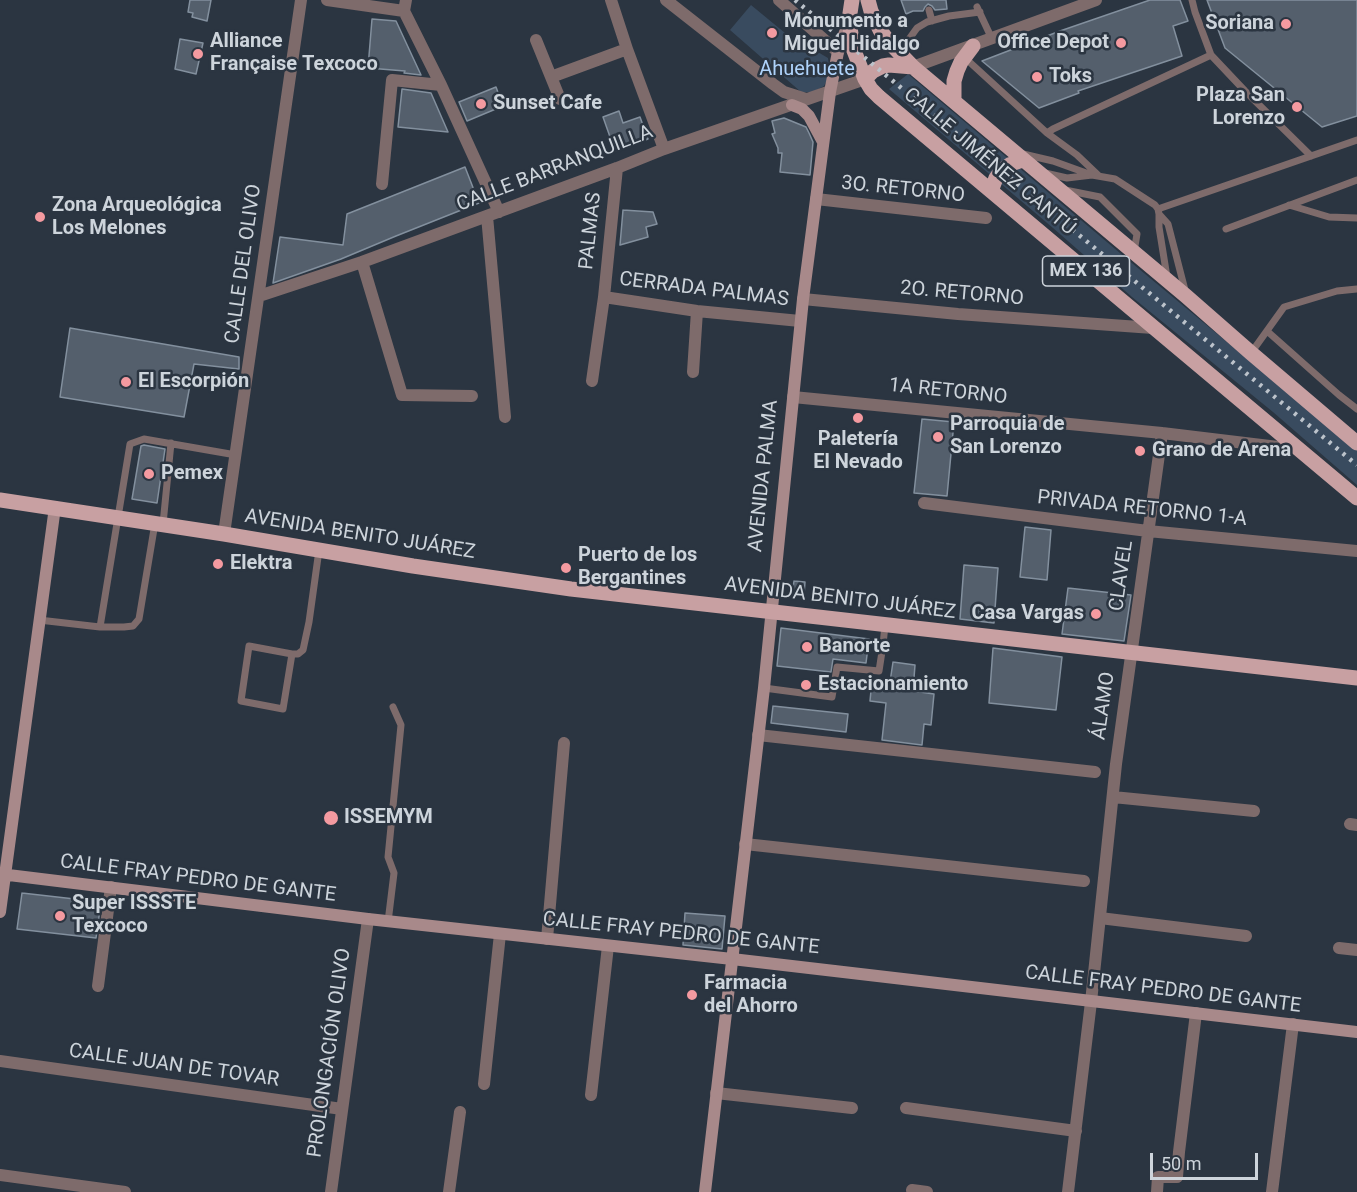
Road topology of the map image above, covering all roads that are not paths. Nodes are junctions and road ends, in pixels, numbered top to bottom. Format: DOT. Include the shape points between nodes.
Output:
graph roads {
  1 [pos="301,0"];
  2 [pos="327,0"];
  3 [pos="611,0"];
  4 [pos="666,0"];
  5 [pos="779,0"];
  6 [pos="852,0"];
  7 [pos="868,0"];
  8 [pos="1096,0"];
  9 [pos="1186,0"];
  10 [pos="1192,0"];
  11 [pos="405,6"];
  12 [pos="928,10"];
  13 [pos="1195,12"];
  14 [pos="849,20"];
  15 [pos="932,21"];
  16 [pos="992,39"];
  17 [pos="536,40"];
  18 [pos="627,49"];
  19 [pos="838,52"];
  20 [pos="968,52"];
  21 [pos="899,53"];
  22 [pos="1211,55"];
  23 [pos="913,68"];
  24 [pos="551,77"];
  25 [pos="865,80"];
  26 [pos="773,84"];
  27 [pos="441,85"];
  28 [pos="830,92"];
  29 [pos="560,99"];
  30 [pos="806,99"];
  31 [pos="954,101"];
  32 [pos="792,105"];
  33 [pos="775,110"];
  34 [pos="1047,133"];
  35 [pos="1357,140"];
  36 [pos="823,142"];
  37 [pos="664,149"];
  38 [pos="1018,156"];
  39 [pos="1311,156"];
  40 [pos="617,168"];
  41 [pos="1037,172"];
  42 [pos="1096,176"];
  43 [pos="1357,180"];
  44 [pos="382,184"];
  45 [pos="991,191"];
  46 [pos="816,200"];
  47 [pos="1289,205"];
  48 [pos="499,212"];
  49 [pos="1159,212"];
  50 [pos="487,216"];
  51 [pos="986,218"];
  52 [pos="1357,218"];
  53 [pos="1226,229"];
  54 [pos="362,262"];
  55 [pos="1167,280"];
  56 [pos="1357,290"];
  57 [pos="259,296"];
  58 [pos="1186,296"];
  59 [pos="604,297"];
  60 [pos="803,298"];
  61 [pos="697,311"];
  62 [pos="800,321"];
  63 [pos="1153,328"];
  64 [pos="1266,331"];
  65 [pos="1251,353"];
  66 [pos="693,372"];
  67 [pos="592,381"];
  68 [pos="472,396"];
  69 [pos="792,397"];
  70 [pos="1357,409"];
  71 [pos="505,417"];
  72 [pos="1162,433"];
  73 [pos="171,443"];
  74 [pos="1357,443"];
  75 [pos="1278,447"];
  76 [pos="236,455"];
  77 [pos="1357,498"];
  78 [pos="0,500"];
  79 [pos="924,503"];
  80 [pos="55,507"];
  81 [pos="118,517"];
  82 [pos="159,524"];
  83 [pos="1148,531"];
  84 [pos="224,534"];
  85 [pos="319,550"];
  86 [pos="1357,551"];
  87 [pos="772,612"];
  88 [pos="39,620"];
  89 [pos="885,625"];
  90 [pos="100,627"];
  91 [pos="1131,653"];
  92 [pos="292,654"];
  93 [pos="1357,678"];
  94 [pos="764,688"];
  95 [pos="393,707"];
  96 [pos="758,735"];
  97 [pos="564,743"];
  98 [pos="1095,772"];
  99 [pos="1113,797"];
  100 [pos="1254,811"];
  101 [pos="745,844"];
  102 [pos="2,875"];
  103 [pos="1084,881"];
  104 [pos="111,887"];
  105 [pos="0,912"];
  106 [pos="1100,918"];
  107 [pos="368,920"];
  108 [pos="388,922"];
  109 [pos="500,934"];
  110 [pos="1246,936"];
  111 [pos="547,939"];
  112 [pos="608,946"];
  113 [pos="1339,948"];
  114 [pos="1357,950"];
  115 [pos="732,959"];
  116 [pos="98,986"];
  117 [pos="1091,1002"];
  118 [pos="1196,1013"];
  119 [pos="1293,1024"];
  120 [pos="1357,1032"];
  121 [pos="0,1061"];
  122 [pos="484,1084"];
  123 [pos="716,1093"];
  124 [pos="591,1095"];
  125 [pos="852,1108"];
  126 [pos="906,1108"];
  127 [pos="342,1109"];
  128 [pos="460,1112"];
  129 [pos="1076,1131"];
  130 [pos="0,1175"];
  131 [pos="912,1190"];
  132 [pos="124,1192"];
  133 [pos="331,1192"];
  134 [pos="449,1192"];
  135 [pos="705,1192"];
  136 [pos="927,1192"];
  137 [pos="1068,1192"];
  138 [pos="1157,1192"];
  139 [pos="1272,1192"];
  1 -- 57 [label="street, CALLE DEL OLIVO"];
  2 -- 11 [label="street"];
  3 -- 18 [label="street"];
  4 -- 26 [label="street"];
  5 -- 19 [label="street"];
  6 -- 14 [label="main road, AVENIDA PALMA / MEX 136"];
  7 -- 21 [label="main road, CALLE JIMÉNEZ CANTÚ / MEX 136" via="880,30"];
  8 -- 16 [label="street"];
  9 -- 13 [label="lane"];
  10 -- 13 [label="lane"];
  11 -- 27 [label="street"];
  12 -- 15 [label="lane"];
  13 -- 22 [label="lane"];
  14 -- 19 [label="main road, AVENIDA PALMA"];
  14 -- 25 [label="main road, CALLE JIMÉNEZ CANTÚ / MEX 136" via="853,48"];
  15 -- 16 [label="lane" via="979,10"];
  15 -- 21 [label="lane" via="916,28"];
  16 -- 20 [label="street"];
  17 -- 24 [label="street"];
  18 -- 24 [label="street"];
  18 -- 37 [label="street"];
  19 -- 28 [label="main road, AVENIDA PALMA"];
  20 -- 23 [label="street"];
  20 -- 31 [label="main road" via="954,81"];
  20 -- 34 [label="lane"];
  21 -- 23 [label="main road, CALLE JIMÉNEZ CANTÚ / MEX 136"];
  22 -- 34 [label="lane"];
  22 -- 39 [label="lane"];
  23 -- 25 [label="main road" via="883,66"];
  23 -- 31 [label="main road, CALLE JIMÉNEZ CANTÚ / MEX 136"];
  24 -- 29 [label="street"];
  25 -- 28 [label="street, CALLE BARRANQUILLA"];
  25 -- 45 [label="main road, CALLE JIMÉNEZ CANTÚ / MEX 136" via="879,97"];
  26 -- 30 [label="street"];
  26 -- 33 [label="street" via="778,98"];
  27 -- 44 [label="street" via="392,80"];
  27 -- 48 [label="street"];
  28 -- 30 [label="street, CALLE BARRANQUILLA"];
  28 -- 36 [label="main road, AVENIDA PALMA"];
  30 -- 32 [label="street, CALLE BARRANQUILLA"];
  31 -- 38 [label="main road, CALLE JIMÉNEZ CANTÚ / MEX 136"];
  32 -- 33 [label="street, CALLE BARRANQUILLA"];
  32 -- 36 [label="main road" via="809,116"];
  33 -- 37 [label="street, CALLE BARRANQUILLA"];
  34 -- 42 [label="lane" via="1077,155"];
  35 -- 39 [label="lane"];
  36 -- 46 [label="main road, AVENIDA PALMA"];
  37 -- 40 [label="street, CALLE BARRANQUILLA"];
  38 -- 41 [label="main road, CALLE JIMÉNEZ CANTÚ / MEX 136"];
  38 -- 42 [label="lane" via="1053,161"];
  38 -- 45 [label="main road" via="1001,171"];
  39 -- 49 [label="lane"];
  40 -- 48 [label="street, CALLE BARRANQUILLA"];
  40 -- 59 [label="street, PALMAS"];
  41 -- 42 [label="lane" via="1066,178"];
  41 -- 55 [label="main road, CALLE JIMÉNEZ CANTÚ / MEX 136"];
  42 -- 49 [label="lane" via="1115,179 1155,205"];
  43 -- 47 [label="lane"];
  45 -- 63 [label="main road, CALLE JIMÉNEZ CANTÚ / MEX 136"];
  46 -- 51 [label="street, 3O. RETORNO"];
  46 -- 60 [label="main road, AVENIDA PALMA"];
  47 -- 52 [label="lane" via="1329,217"];
  47 -- 53 [label="lane"];
  48 -- 50 [label="street, CALLE BARRANQUILLA"];
  49 -- 55 [label="lane"];
  49 -- 58 [label="lane" via="1168,224"];
  50 -- 54 [label="street, CALLE BARRANQUILLA"];
  50 -- 71 [label="street"];
  54 -- 57 [label="street, CALLE BARRANQUILLA"];
  54 -- 68 [label="street" via="402,395"];
  55 -- 58 [label="main road, CALLE JIMÉNEZ CANTÚ / MEX 136"];
  56 -- 64 [label="lane" via="1337,291 1284,307"];
  57 -- 76 [label="street, CALLE DEL OLIVO"];
  58 -- 65 [label="main road, CALLE JIMÉNEZ CANTÚ / MEX 136"];
  59 -- 61 [label="street, CERRADA PALMAS"];
  59 -- 67 [label="street, PALMAS"];
  60 -- 62 [label="main road, AVENIDA PALMA"];
  60 -- 63 [label="street, 2O. RETORNO"];
  61 -- 62 [label="street, CERRADA PALMAS"];
  61 -- 66 [label="street"];
  62 -- 69 [label="main road, AVENIDA PALMA"];
  63 -- 77 [label="main road, CALLE JIMÉNEZ CANTÚ / MEX 136"];
  64 -- 65 [label="lane"];
  64 -- 70 [label="lane"];
  65 -- 74 [label="main road, CALLE JIMÉNEZ CANTÚ / MEX 136"];
  69 -- 72 [label="street, 1A RETORNO"];
  69 -- 87 [label="main road, AVENIDA PALMA"];
  72 -- 75 [label="street, 1A RETORNO"];
  72 -- 83 [label="street, CLAVEL"];
  73 -- 76 [label="lane"];
  73 -- 81 [label="lane" via="144,439 130,444"];
  73 -- 82 [label="lane"];
  76 -- 84 [label="street, CALLE DEL OLIVO"];
  78 -- 80 [label="main road, AVENIDA BENITO JUÁREZ"];
  79 -- 83 [label="street, PRIVADA RETORNO 1-A"];
  80 -- 81 [label="main road, AVENIDA BENITO JUÁREZ"];
  80 -- 88 [label="main road"];
  81 -- 82 [label="main road, AVENIDA BENITO JUÁREZ"];
  81 -- 90 [label="lane"];
  82 -- 84 [label="main road, AVENIDA BENITO JUÁREZ"];
  82 -- 90 [label="lane" via="139,619 133,626"];
  83 -- 86 [label="street, PRIVADA RETORNO 1-A"];
  83 -- 91 [label="street, CLAVEL"];
  84 -- 85 [label="main road, AVENIDA BENITO JUÁREZ"];
  85 -- 87 [label="main road, AVENIDA BENITO JUÁREZ" via="571,589"];
  85 -- 92 [label="lane" via="303,650"];
  87 -- 89 [label="main road, AVENIDA BENITO JUÁREZ"];
  87 -- 94 [label="main road, AVENIDA PALMA"];
  88 -- 90 [label="lane"];
  88 -- 102 [label="main road"];
  89 -- 91 [label="main road, AVENIDA BENITO JUÁREZ"];
  89 -- 94 [label="lane" via="879,671 837,668 832,697"];
  91 -- 93 [label="main road, AVENIDA BENITO JUÁREZ"];
  91 -- 99 [label="street, ÁLAMO"];
  92 -- 92 [label="lane" via="249,646 241,701 283,709"];
  94 -- 96 [label="main road, AVENIDA PALMA"];
  95 -- 108 [label="lane" via="401,725 388,857 394,873"];
  96 -- 98 [label="street"];
  96 -- 101 [label="main road, AVENIDA PALMA"];
  97 -- 111 [label="street"];
  99 -- 100 [label="street"];
  99 -- 106 [label="street, ÁLAMO"];
  101 -- 103 [label="street"];
  101 -- 115 [label="main road, AVENIDA PALMA"];
  102 -- 104 [label="main road, CALLE FRAY PEDRO DE GANTE"];
  102 -- 105 [label="main road"];
  104 -- 107 [label="main road, CALLE FRAY PEDRO DE GANTE"];
  104 -- 116 [label="street"];
  106 -- 110 [label="street"];
  106 -- 117 [label="street, ÁLAMO"];
  107 -- 108 [label="main road, CALLE FRAY PEDRO DE GANTE"];
  107 -- 127 [label="street, PROLONGACIÓN OLIVO"];
  108 -- 109 [label="main road, CALLE FRAY PEDRO DE GANTE"];
  109 -- 111 [label="main road, CALLE FRAY PEDRO DE GANTE"];
  109 -- 122 [label="street"];
  111 -- 112 [label="main road, CALLE FRAY PEDRO DE GANTE"];
  112 -- 115 [label="main road, CALLE FRAY PEDRO DE GANTE"];
  112 -- 124 [label="street"];
  113 -- 114 [label="street"];
  115 -- 117 [label="main road, CALLE FRAY PEDRO DE GANTE"];
  115 -- 123 [label="main road, AVENIDA PALMA"];
  117 -- 118 [label="main road, CALLE FRAY PEDRO DE GANTE"];
  117 -- 129 [label="street, ÁLAMO"];
  118 -- 119 [label="main road, CALLE FRAY PEDRO DE GANTE"];
  118 -- 138 [label="street" via="1177,1177 1158,1177"];
  119 -- 120 [label="main road, CALLE FRAY PEDRO DE GANTE"];
  119 -- 139 [label="street"];
  121 -- 127 [label="street, CALLE JUAN DE TOVAR"];
  123 -- 125 [label="street"];
  123 -- 135 [label="main road, AVENIDA PALMA"];
  126 -- 129 [label="street"];
  127 -- 133 [label="street, PROLONGACIÓN OLIVO"];
  128 -- 134 [label="street"];
  129 -- 137 [label="street, ÁLAMO"];
  130 -- 132 [label="street"];
  131 -- 136 [label="street"];
}
